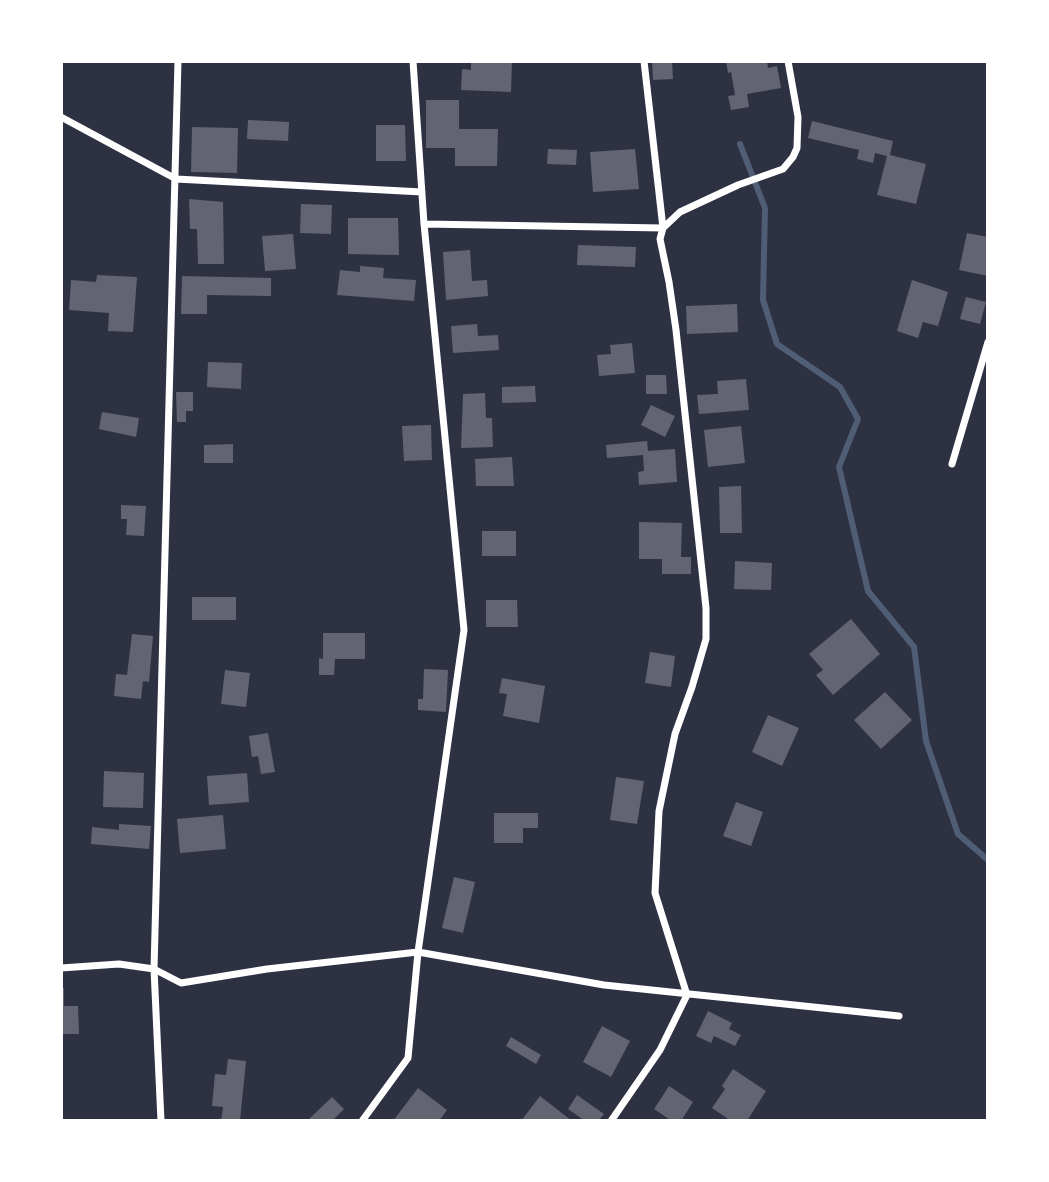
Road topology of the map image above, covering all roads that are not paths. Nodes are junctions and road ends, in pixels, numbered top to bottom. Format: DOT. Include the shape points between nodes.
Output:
graph roads {
  1 [pos="178,61"];
  2 [pos="413,61"];
  3 [pos="644,61"];
  4 [pos="788,61"];
  5 [pos="61,117"];
  6 [pos="61,123"];
  7 [pos="72,124"];
  8 [pos="176,179"];
  9 [pos="422,192"];
  10 [pos="424,224"];
  11 [pos="663,228"];
  12 [pos="988,342"];
  13 [pos="952,464"];
  14 [pos="418,952"];
  15 [pos="61,968"];
  16 [pos="154,970"];
  17 [pos="687,995"];
  18 [pos="899,1016"];
  19 [pos="161,1121"];
  20 [pos="362,1121"];
  21 [pos="611,1121"];
  1 -- 8 [label="street"];
  2 -- 9 [label="street"];
  3 -- 11 [label="street"];
  4 -- 11 [label="street" via="798,117 793,157 783,169 680,212"];
  5 -- 7 [label="street"];
  6 -- 7 [label="street"];
  7 -- 8 [label="street"];
  8 -- 9 [label="street"];
  8 -- 16 [label="street"];
  9 -- 10 [label="street"];
  10 -- 11 [label="street"];
  10 -- 14 [label="street" via="464,630"];
  11 -- 17 [label="street" via="660,239 676,330 706,608 706,639 676,734 659,811 655,893"];
  12 -- 13 [label="street"];
  14 -- 16 [label="street" via="181,983"];
  14 -- 17 [label="street"];
  14 -- 20 [label="street" via="408,1058"];
  15 -- 16 [label="street" via="119,964"];
  16 -- 19 [label="street"];
  17 -- 18 [label="street"];
  17 -- 21 [label="street" via="660,1050"];
}
